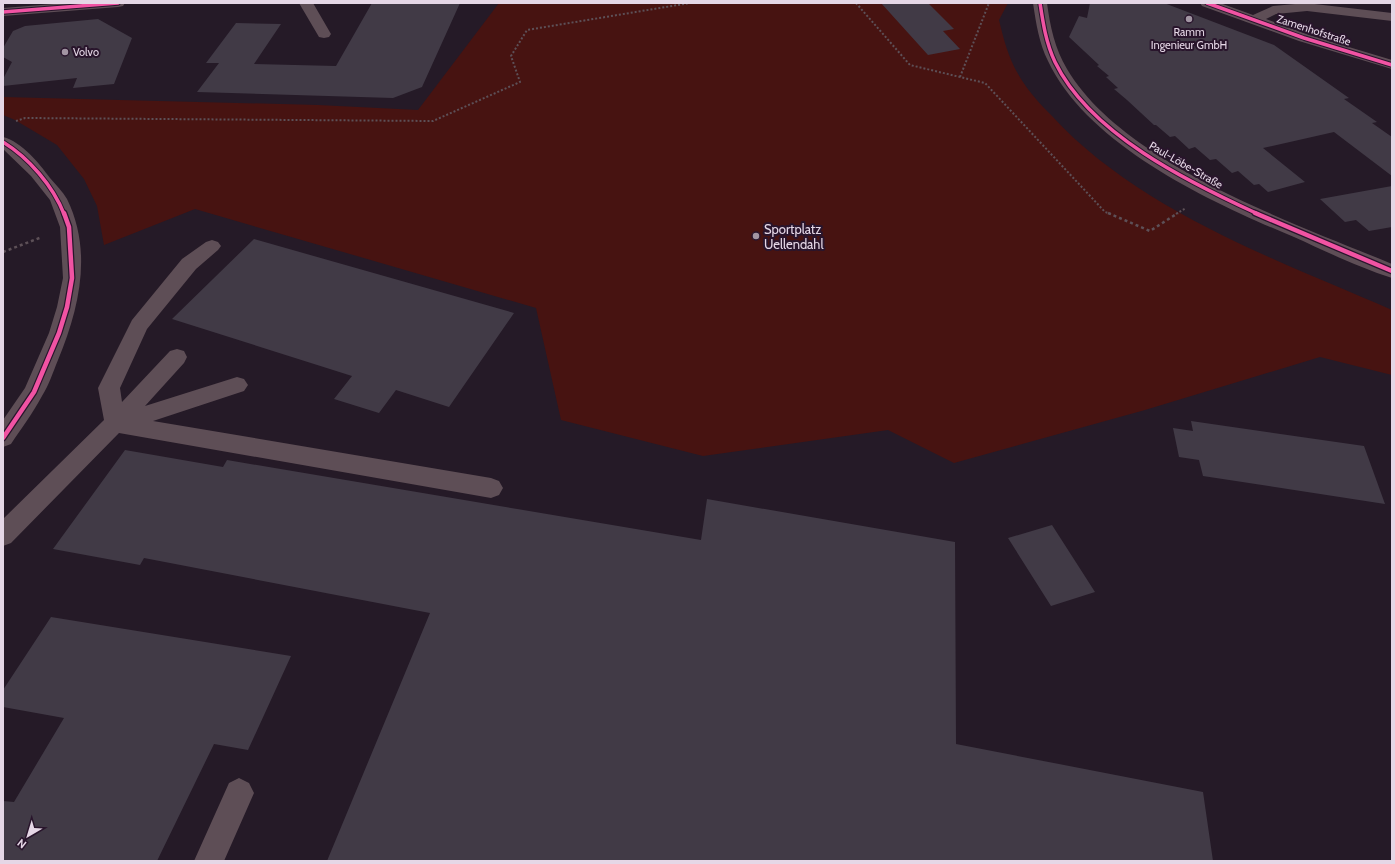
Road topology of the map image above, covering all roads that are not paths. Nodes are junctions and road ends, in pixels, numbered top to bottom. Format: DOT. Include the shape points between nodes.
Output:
graph roads {
  1 [pos="118,3"];
  2 [pos="306,3"];
  3 [pos="1040,3"];
  4 [pos="1207,3"];
  5 [pos="3,12"];
  6 [pos="1392,17"];
  7 [pos="1254,20"];
  8 [pos="324,34"];
  9 [pos="1392,65"];
  10 [pos="3,142"];
  11 [pos="212,246"];
  12 [pos="1392,271"];
  13 [pos="177,357"];
  14 [pos="237,385"];
  15 [pos="115,424"];
  16 [pos="3,438"];
  17 [pos="491,488"];
  18 [pos="3,535"];
  19 [pos="239,793"];
  20 [pos="210,861"];
  1 -- 5 [label="street"];
  2 -- 8 [label="street"];
  3 -- 12 [label="street, Paul-Löbe-Straße" via="1046,40 1060,70 1082,101 1113,130 1156,161 1209,191 1277,223"];
  4 -- 7 [label="street, Zamenhofstraße"];
  6 -- 7 [label="street" via="1307,8 1273,10"];
  7 -- 9 [label="street, Zamenhofstraße"];
  10 -- 16 [label="street" via="14,149 37,172 58,199 69,227 72,278 59,333 34,392"];
  11 -- 15 [label="street" via="189,264 139,325 109,388"];
  13 -- 15 [label="street"];
  14 -- 15 [label="street"];
  15 -- 17 [label="street"];
  15 -- 18 [label="street"];
  19 -- 20 [label="street"];
}
